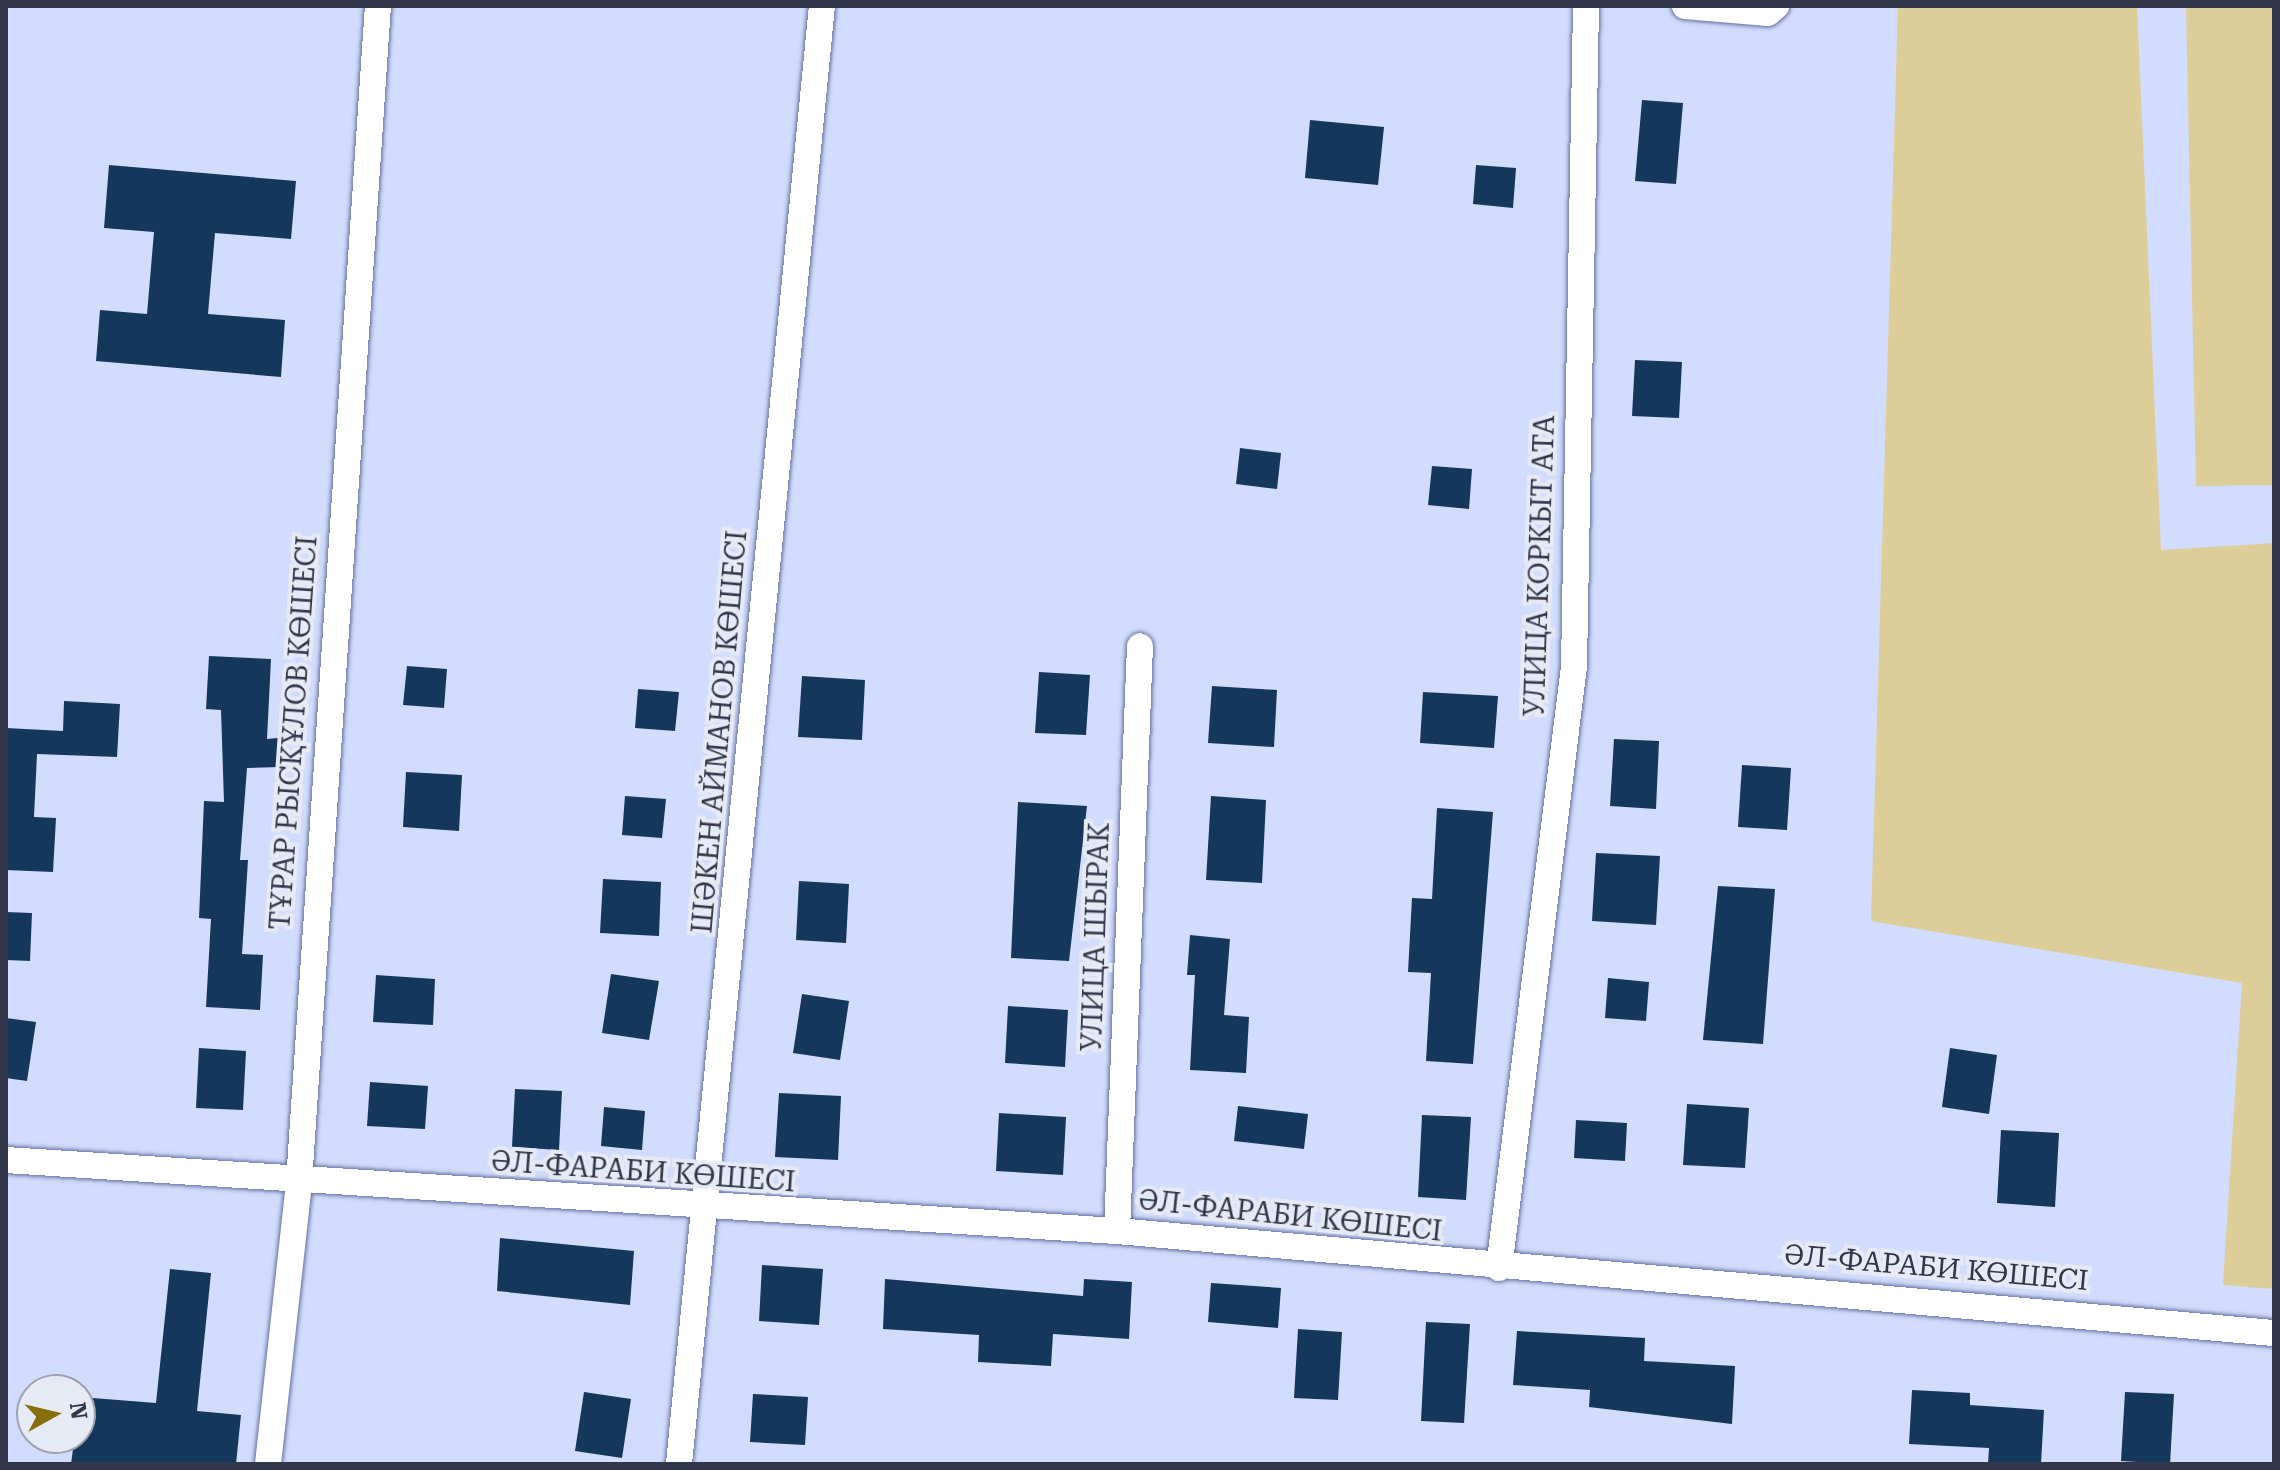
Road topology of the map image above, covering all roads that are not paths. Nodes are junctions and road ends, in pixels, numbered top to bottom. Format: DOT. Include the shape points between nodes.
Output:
graph roads {
  1 [pos="378,6"];
  2 [pos="822,6"];
  3 [pos="1586,6"];
  4 [pos="1685,6"];
  5 [pos="1776,6"];
  6 [pos="1140,646"];
  7 [pos="6,1160"];
  8 [pos="299,1182"];
  9 [pos="708,1209"];
  10 [pos="1117,1231"];
  11 [pos="1499,1268"];
  12 [pos="2274,1333"];
  13 [pos="268,1464"];
  14 [pos="679,1464"];
  1 -- 8 [label="street, ТҰРАР РЫСҚҰЛОВ КӨШЕСІ"];
  2 -- 9 [label="street, ШӘКЕН АЙМАНОВ КӨШЕСІ"];
  3 -- 11 [label="street, УЛИЦА КОРКЫТ АТА" via="1574,667"];
  4 -- 5 [label="street" via="1768,13"];
  6 -- 10 [label="street, УЛИЦА ШЫРАК"];
  7 -- 8 [label="street, ӘЛ-ФАРАБИ КӨШЕСІ"];
  8 -- 9 [label="street, ӘЛ-ФАРАБИ КӨШЕСІ"];
  8 -- 13 [label="street, ТҰРАР РЫСҚҰЛОВ КӨШЕСІ"];
  9 -- 10 [label="street, ӘЛ-ФАРАБИ КӨШЕСІ"];
  9 -- 14 [label="street, ШӘКЕН АЙМАНОВ КӨШЕСІ"];
  10 -- 11 [label="street, ӘЛ-ФАРАБИ КӨШЕСІ"];
  11 -- 12 [label="street, ӘЛ-ФАРАБИ КӨШЕСІ"];
}
